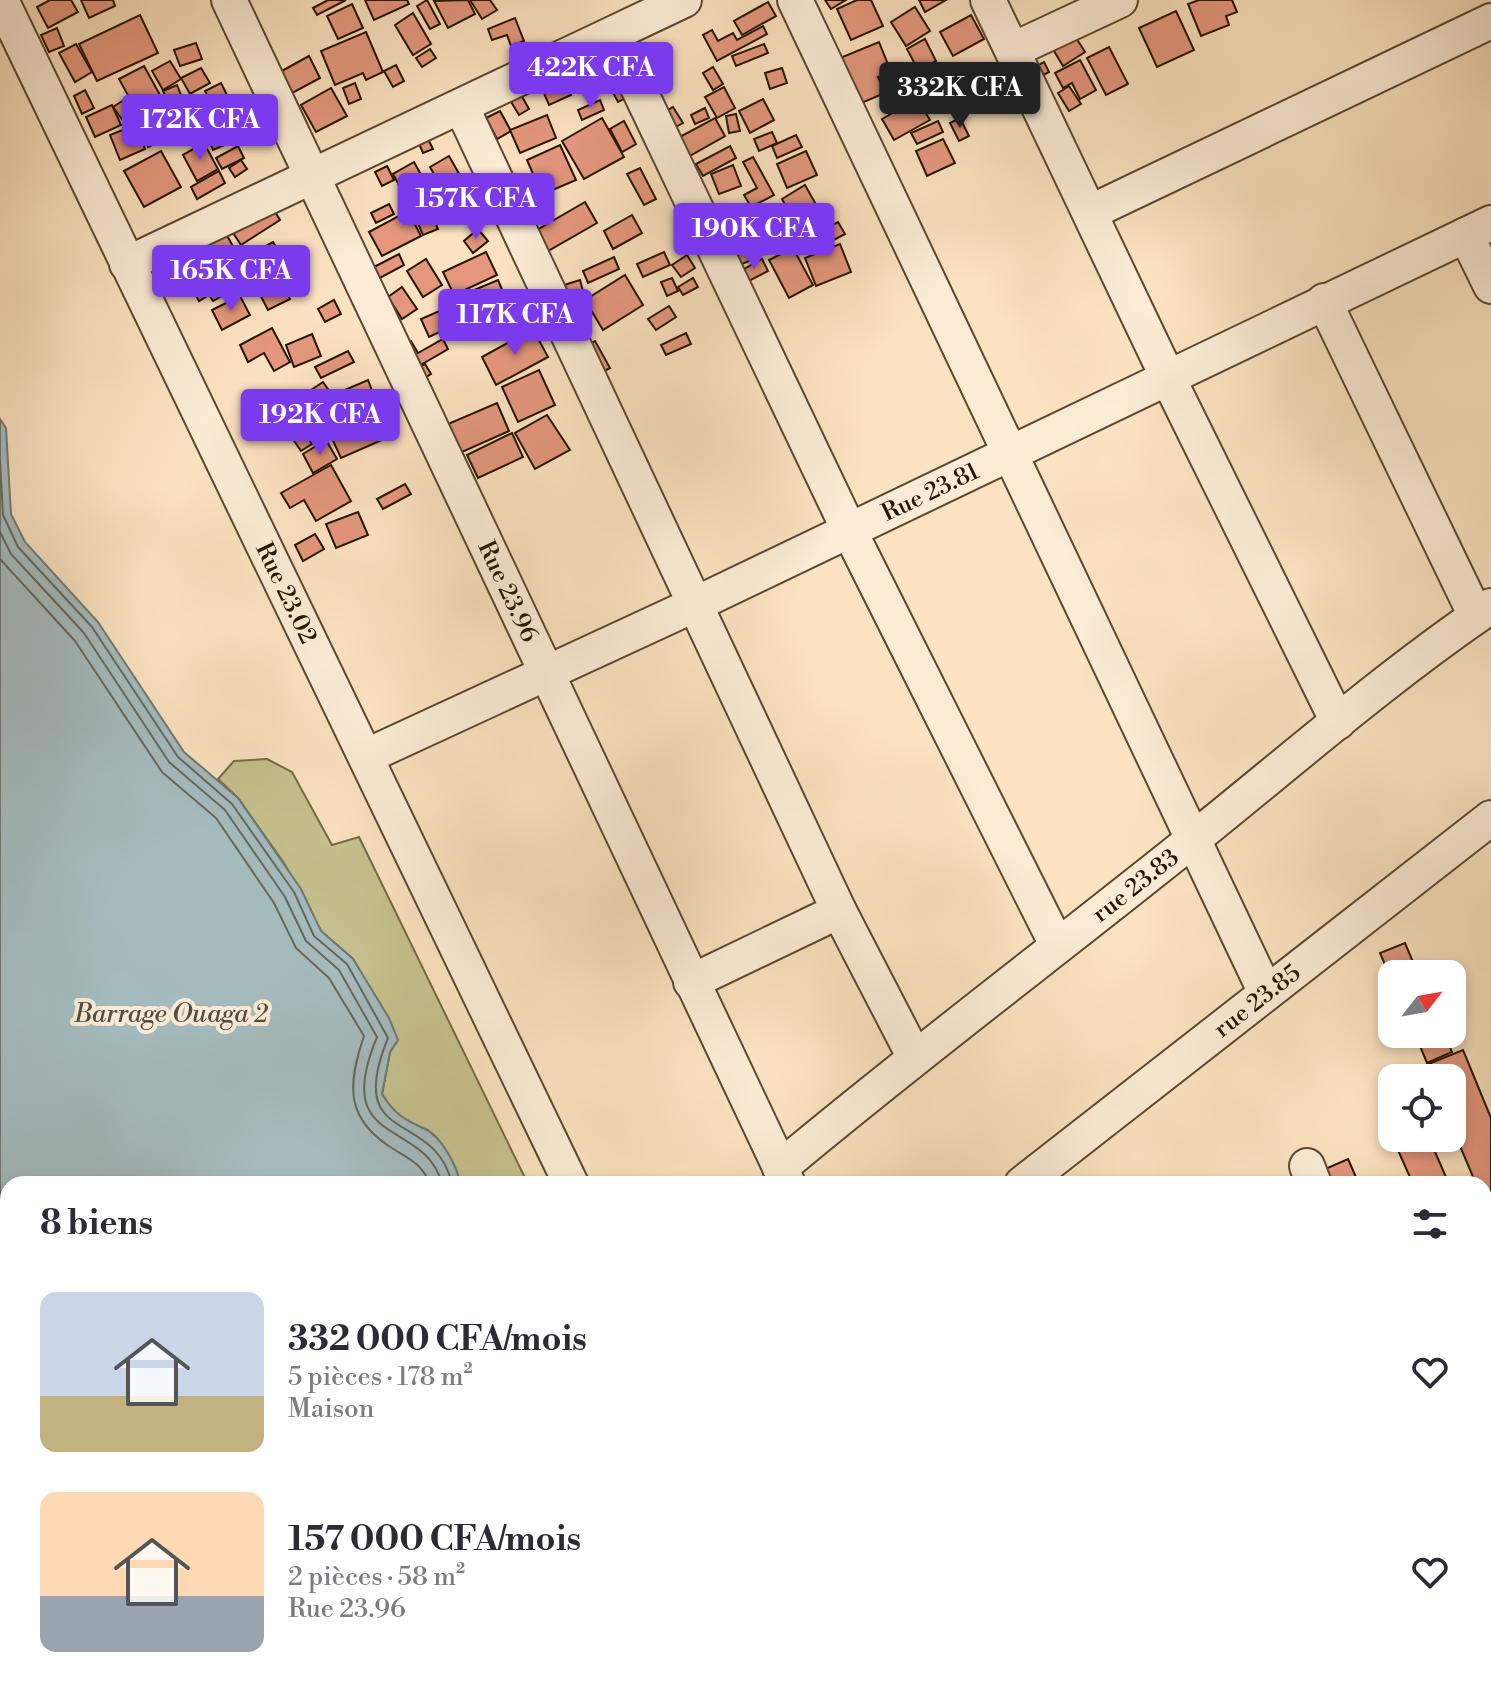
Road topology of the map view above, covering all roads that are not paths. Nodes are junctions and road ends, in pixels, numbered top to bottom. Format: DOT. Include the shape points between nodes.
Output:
graph roads {
  1 [pos="1,0"];
  2 [pos="684,0"];
  3 [pos="795,0"];
  4 [pos="988,0"];
  5 [pos="1120,0"];
  6 [pos="232,1"];
  7 [pos="1491,21"];
  8 [pos="613,35"];
  9 [pos="1013,50"];
  10 [pos="462,108"];
  11 [pos="311,178"];
  12 [pos="1091,212"];
  13 [pos="1478,229"];
  14 [pos="127,264"];
  15 [pos="1491,286"];
  16 [pos="1324,301"];
  17 [pos="1168,378"];
  18 [pos="1012,452"];
  19 [pos="849,530"];
  20 [pos="696,604"];
  21 [pos="1484,611"];
  22 [pos="547,671"];
  23 [pos="1338,722"];
  24 [pos="367,756"];
  25 [pos="1491,818"];
  26 [pos="1194,839"];
  27 [pos="839,911"];
  28 [pos="1057,945"];
  29 [pos="691,982"];
  30 [pos="1266,993"];
  31 [pos="914,1056"];
  32 [pos="567,1176"];
  33 [pos="784,1176"];
  34 [pos="1032,1176"];
  1 -- 14 [label="street, Rue 23.02"];
  2 -- 8 [label="street"];
  3 -- 18 [label="street"];
  4 -- 9 [label="street"];
  5 -- 9 [label="street"];
  6 -- 11 [label="street, Rue 23.96"];
  7 -- 12 [label="street"];
  8 -- 10 [label="street"];
  8 -- 19 [label="street"];
  9 -- 12 [label="street"];
  10 -- 11 [label="street"];
  10 -- 20 [label="street"];
  11 -- 14 [label="street"];
  11 -- 22 [label="street, Rue 23.96"];
  12 -- 17 [label="street"];
  13 -- 15 [label="street"];
  13 -- 16 [label="street, Rue 23.81"];
  14 -- 24 [label="street, Rue 23.02"];
  16 -- 17 [label="street, Rue 23.81"];
  16 -- 21 [label="street"];
  17 -- 18 [label="street, Rue 23.81"];
  17 -- 23 [label="street"];
  18 -- 19 [label="street, Rue 23.81"];
  18 -- 26 [label="street"];
  19 -- 20 [label="street, Rue 23.81"];
  19 -- 28 [label="street"];
  20 -- 22 [label="street, Rue 23.81"];
  20 -- 27 [label="street"];
  21 -- 23 [label="street, rue 23.83"];
  22 -- 24 [label="street, Rue 23.81"];
  22 -- 29 [label="street, Rue 23.96"];
  23 -- 26 [label="street, rue 23.83"];
  24 -- 32 [label="street, Rue 23.02"];
  25 -- 30 [label="street, rue 23.85"];
  26 -- 28 [label="street, rue 23.83"];
  26 -- 30 [label="street"];
  27 -- 29 [label="street"];
  27 -- 31 [label="street"];
  28 -- 31 [label="street, rue 23.83"];
  29 -- 33 [label="street, Rue 23.96"];
  30 -- 34 [label="street, rue 23.85"];
  31 -- 33 [label="street, rue 23.83"];
}
